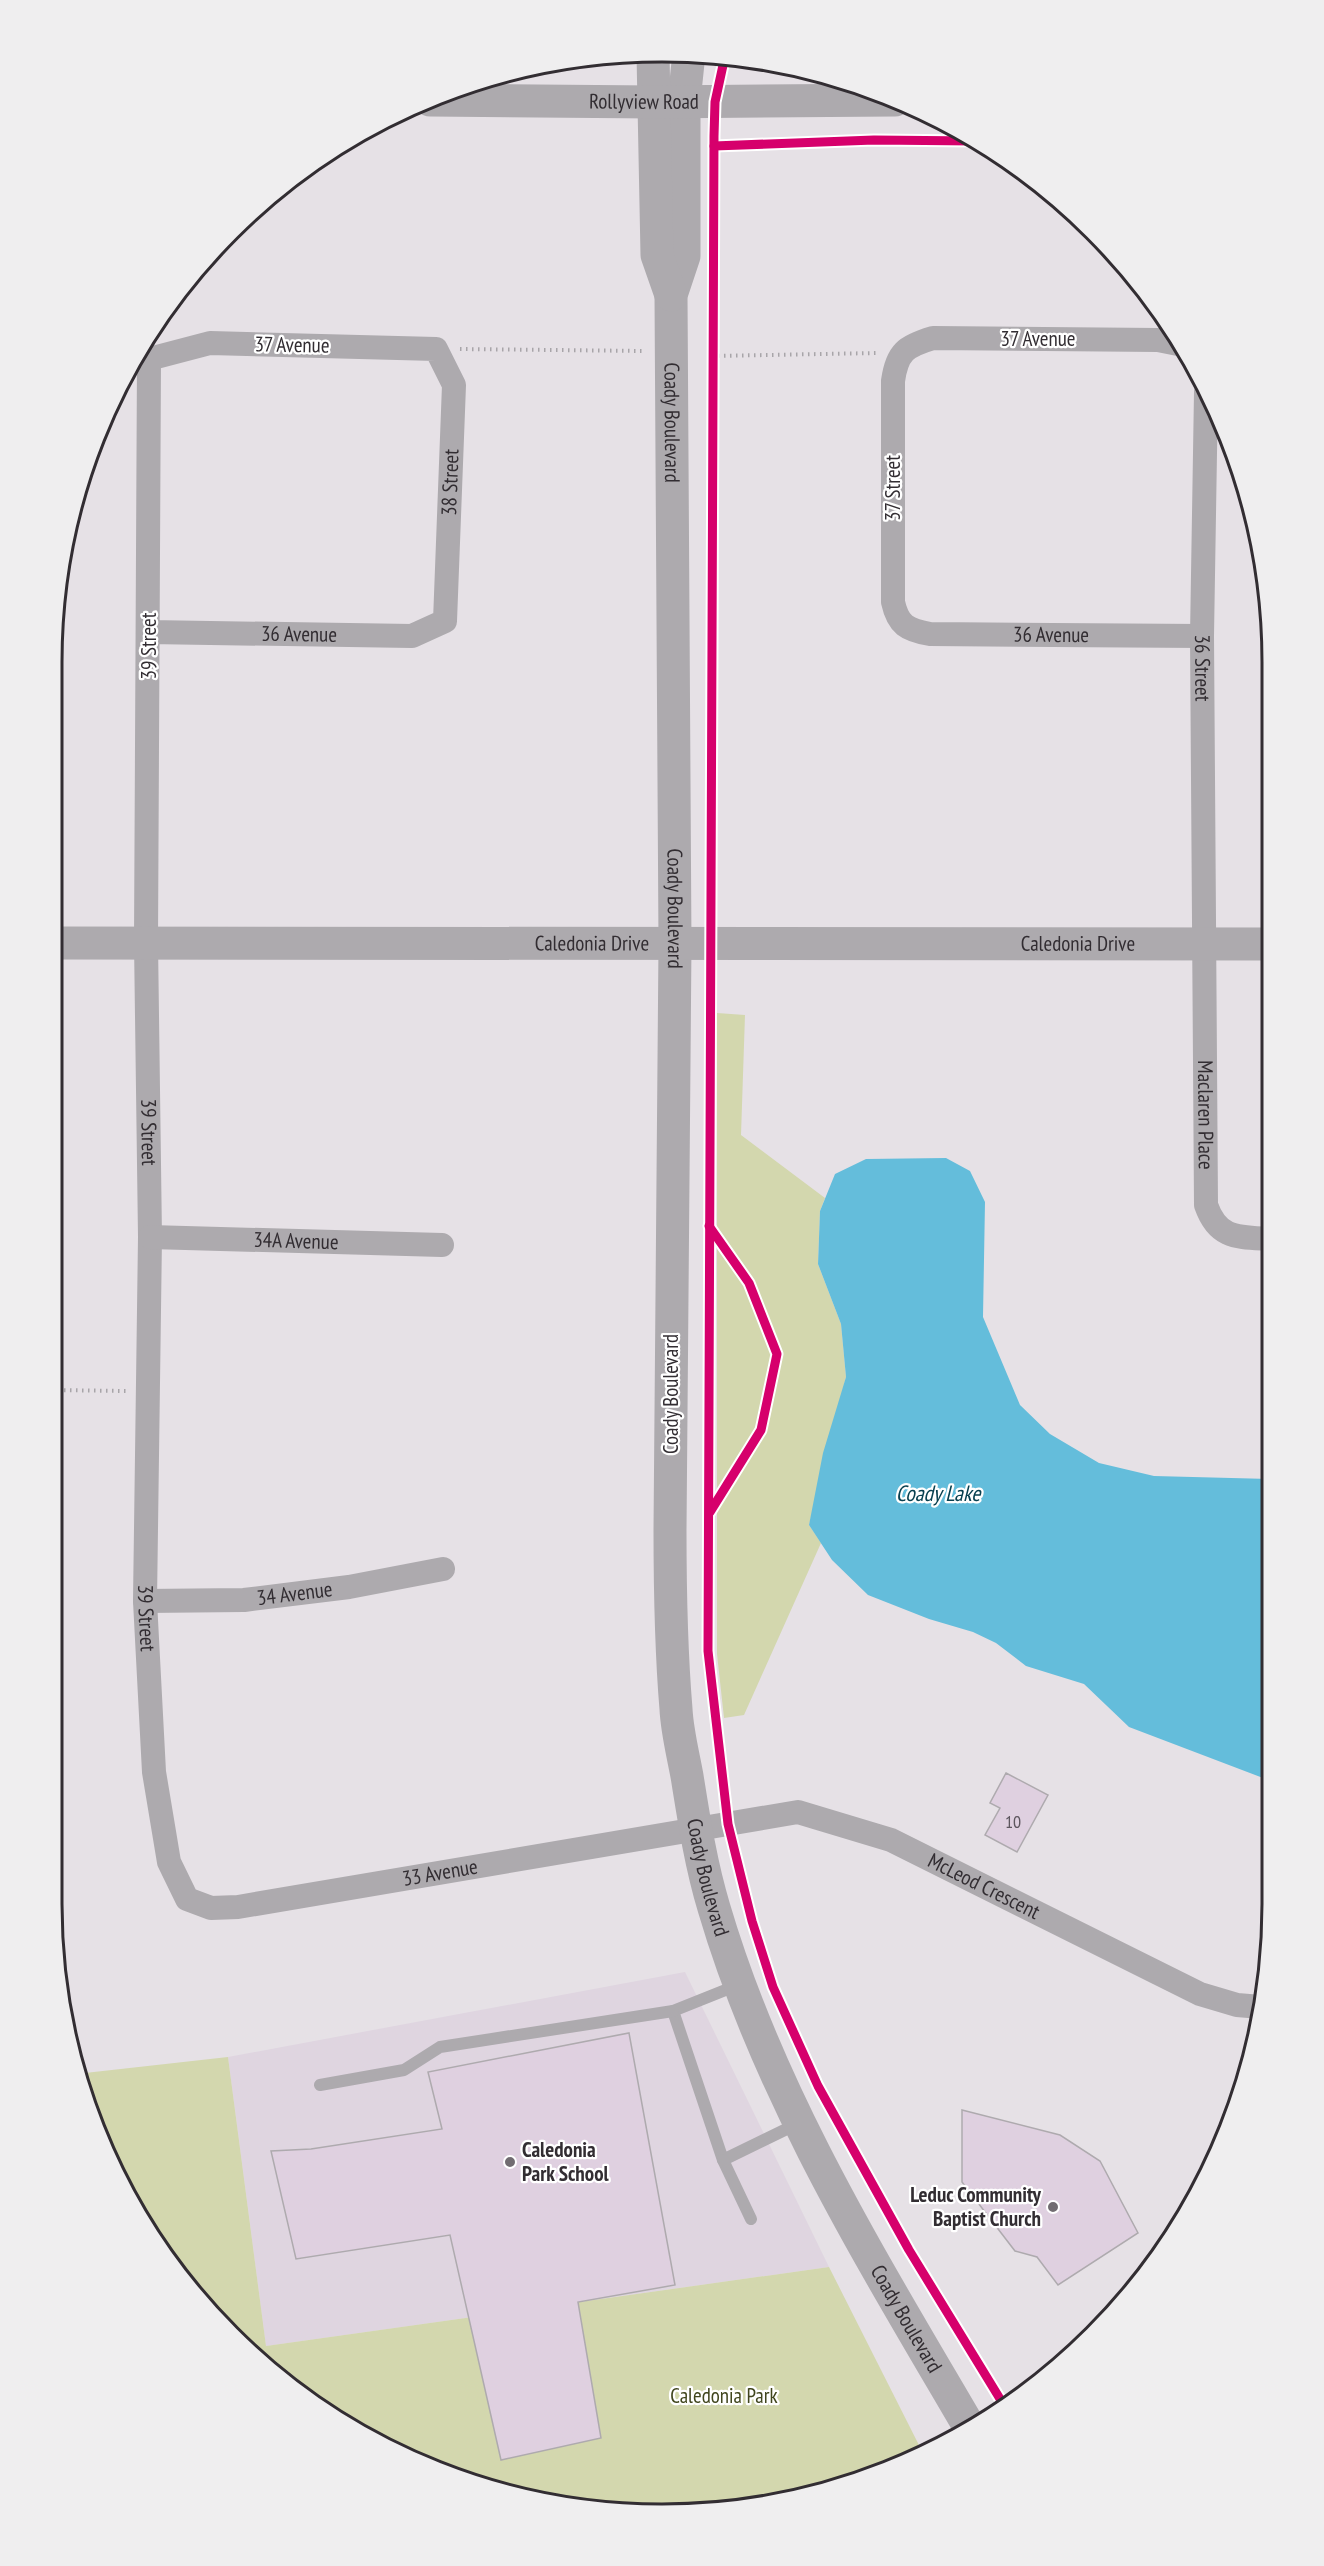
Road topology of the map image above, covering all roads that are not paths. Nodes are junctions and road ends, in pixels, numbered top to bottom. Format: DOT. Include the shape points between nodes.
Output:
graph roads {
  1 [pos="656,62"];
  2 [pos="685,63"];
  3 [pos="450,100"];
  4 [pos="874,100"];
  5 [pos="669,101"];
  6 [pos="1170,342"];
  7 [pos="436,349"];
  8 [pos="902,352"];
  9 [pos="149,358"];
  10 [pos="1206,407"];
  11 [pos="445,621"];
  12 [pos="902,623"];
  13 [pos="149,632"];
  14 [pos="1202,636"];
  15 [pos="146,942"];
  16 [pos="62,943"];
  17 [pos="675,944"];
  18 [pos="1203,944"];
  19 [pos="1262,944"];
  20 [pos="150,1237"];
  21 [pos="1262,1239"];
  22 [pos="442,1245"];
  23 [pos="443,1569"];
  24 [pos="145,1601"];
  25 [pos="696,1830"];
  26 [pos="187,1899"];
  27 [pos="740,1984"];
  28 [pos="1253,2006"];
  29 [pos="673,2011"];
  30 [pos="320,2085"];
  31 [pos="800,2122"];
  32 [pos="723,2160"];
  33 [pos="751,2219"];
  34 [pos="966,2421"];
  1 -- 5 [label="main road"];
  2 -- 5 [label="main road"];
  3 -- 5 [label="main road, Rollyview Road"];
  4 -- 5 [label="main road, Rollyview Road"];
  5 -- 17 [label="main road, Coady Boulevard" via="657,255 671,295"];
  6 -- 8 [label="street, 37 Avenue" via="933,338"];
  7 -- 9 [label="street, 37 Avenue" via="210,343"];
  7 -- 11 [label="street, 38 Street" via="454,386"];
  8 -- 12 [label="street, 37 Street" via="893,381 893,602"];
  9 -- 13 [label="street, 39 Street"];
  10 -- 14 [label="street, 36 Street"];
  11 -- 13 [label="street, 36 Avenue" via="411,636"];
  12 -- 14 [label="street, 36 Avenue" via="914,631 930,633"];
  13 -- 15 [label="street, 39 Street"];
  14 -- 18 [label="street, 36 Street"];
  15 -- 16 [label="main road, Caledonia Drive"];
  15 -- 17 [label="main road, Caledonia Drive"];
  15 -- 20 [label="street, 39 Street"];
  17 -- 18 [label="main road, Caledonia Drive"];
  17 -- 25 [label="main road, Coady Boulevard" via="671,1612 676,1711"];
  18 -- 19 [label="main road, Caledonia Drive"];
  18 -- 21 [label="street, Maclaren Place" via="1206,1205 1212,1222 1224,1233"];
  20 -- 22 [label="street, 34A Avenue"];
  20 -- 24 [label="street, 39 Street"];
  23 -- 24 [label="street, 34 Avenue" via="349,1587 244,1600"];
  24 -- 26 [label="street, 39 Street" via="154,1772 169,1862"];
  25 -- 26 [label="street, 33 Avenue" via="238,1907 211,1908"];
  25 -- 27 [label="main road, Coady Boulevard" via="714,1907"];
  25 -- 28 [label="street, McLeod Crescent" via="798,1812 891,1840 1200,1994"];
  27 -- 29 [label="lane"];
  27 -- 31 [label="main road, Coady Boulevard"];
  29 -- 30 [label="lane" via="440,2047 404,2070"];
  29 -- 32 [label="lane"];
  31 -- 32 [label="lane"];
  31 -- 34 [label="main road, Coady Boulevard" via="842,2207"];
  32 -- 33 [label="lane"];
}
